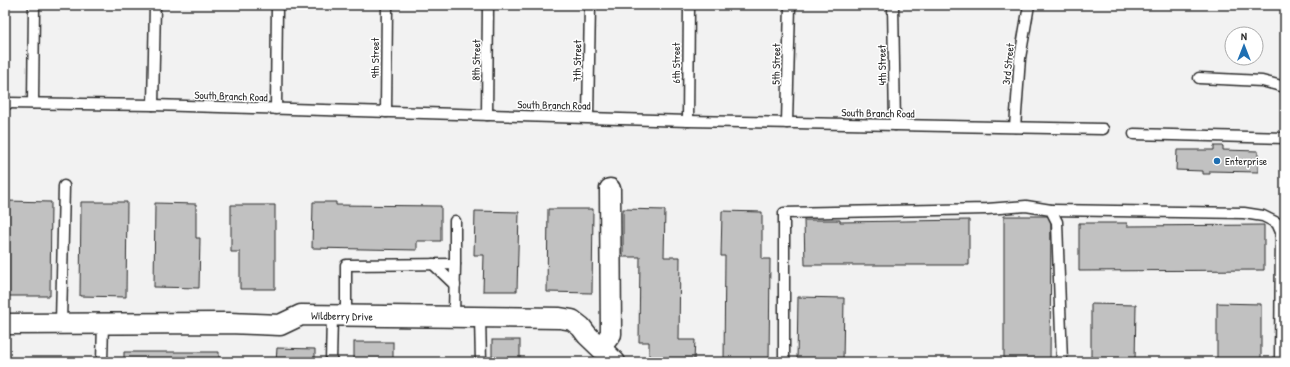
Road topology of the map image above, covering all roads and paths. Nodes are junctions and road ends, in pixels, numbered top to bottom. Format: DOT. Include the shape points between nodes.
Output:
graph roads {
  1 [pos="34,5"];
  2 [pos="155,5"];
  3 [pos="277,5"];
  4 [pos="387,5"];
  5 [pos="488,5"];
  6 [pos="590,5"];
  7 [pos="689,5"];
  8 [pos="790,5"];
  9 [pos="893,5"];
  10 [pos="1029,5"];
  11 [pos="1199,78"];
  12 [pos="1285,87"];
  13 [pos="5,103"];
  14 [pos="33,103"];
  15 [pos="153,106"];
  16 [pos="276,109"];
  17 [pos="386,112"];
  18 [pos="487,115"];
  19 [pos="588,117"];
  20 [pos="688,121"];
  21 [pos="787,123"];
  22 [pos="895,125"];
  23 [pos="1015,127"];
  24 [pos="1104,129"];
  25 [pos="1134,134"];
  26 [pos="1285,138"];
  27 [pos="64,186"];
  28 [pos="610,189"];
  29 [pos="1051,210"];
  30 [pos="455,221"];
  31 [pos="434,264"];
  32 [pos="455,264"];
  33 [pos="455,285"];
  34 [pos="339,316"];
  35 [pos="454,316"];
  36 [pos="480,317"];
  37 [pos="62,323"];
  38 [pos="103,323"];
  39 [pos="5,324"];
  40 [pos="601,347"];
  41 [pos="102,362"];
  42 [pos="331,362"];
  43 [pos="481,362"];
  44 [pos="615,362"];
  45 [pos="784,362"];
  46 [pos="1062,362"];
  47 [pos="1280,362"];
  1 -- 14 [label="lane"];
  2 -- 15 [label="lane"];
  3 -- 16 [label="lane"];
  4 -- 17 [label="lane, 9th Street"];
  5 -- 18 [label="lane, 8th Street"];
  6 -- 19 [label="lane, 7th Street"];
  7 -- 20 [label="lane, 6th Street"];
  8 -- 21 [label="lane, 5th Street"];
  9 -- 22 [label="lane, 4th Street"];
  10 -- 23 [label="lane, 3rd Street" via="1020,58"];
  11 -- 12 [label="lane" via="1262,81"];
  13 -- 14 [label="lane, South Branch Road"];
  14 -- 15 [label="lane, South Branch Road"];
  15 -- 16 [label="lane, South Branch Road"];
  16 -- 17 [label="lane, South Branch Road"];
  17 -- 18 [label="lane, South Branch Road"];
  18 -- 19 [label="lane, South Branch Road"];
  19 -- 20 [label="lane, South Branch Road"];
  20 -- 21 [label="lane, South Branch Road"];
  21 -- 22 [label="lane, South Branch Road"];
  22 -- 23 [label="lane, South Branch Road"];
  23 -- 24 [label="lane, South Branch Road"];
  25 -- 26 [label="lane"];
  27 -- 37 [label="lane"];
  28 -- 40 [label="street" via="611,329"];
  29 -- 45 [label="lane" via="1026,206 784,213"];
  29 -- 46 [label="lane" via="1057,222"];
  29 -- 47 [label="lane" via="1244,213 1263,216 1277,224 1281,232"];
  30 -- 32 [label="lane"];
  31 -- 32 [label="lane"];
  31 -- 33 [label="lane"];
  31 -- 34 [label="lane" via="346,265"];
  32 -- 33 [label="lane"];
  33 -- 35 [label="lane"];
  34 -- 35 [label="street, Wildberry Drive"];
  34 -- 38 [label="street, Wildberry Drive" via="301,315 280,325"];
  34 -- 42 [label="lane"];
  35 -- 36 [label="street, Wildberry Drive"];
  36 -- 40 [label="street, Wildberry Drive" via="572,320"];
  36 -- 43 [label="lane"];
  37 -- 38 [label="street, Wildberry Drive"];
  37 -- 39 [label="street, Wildberry Drive"];
  38 -- 41 [label="lane"];
  40 -- 44 [label="street, Wildberry Drive"];
}
